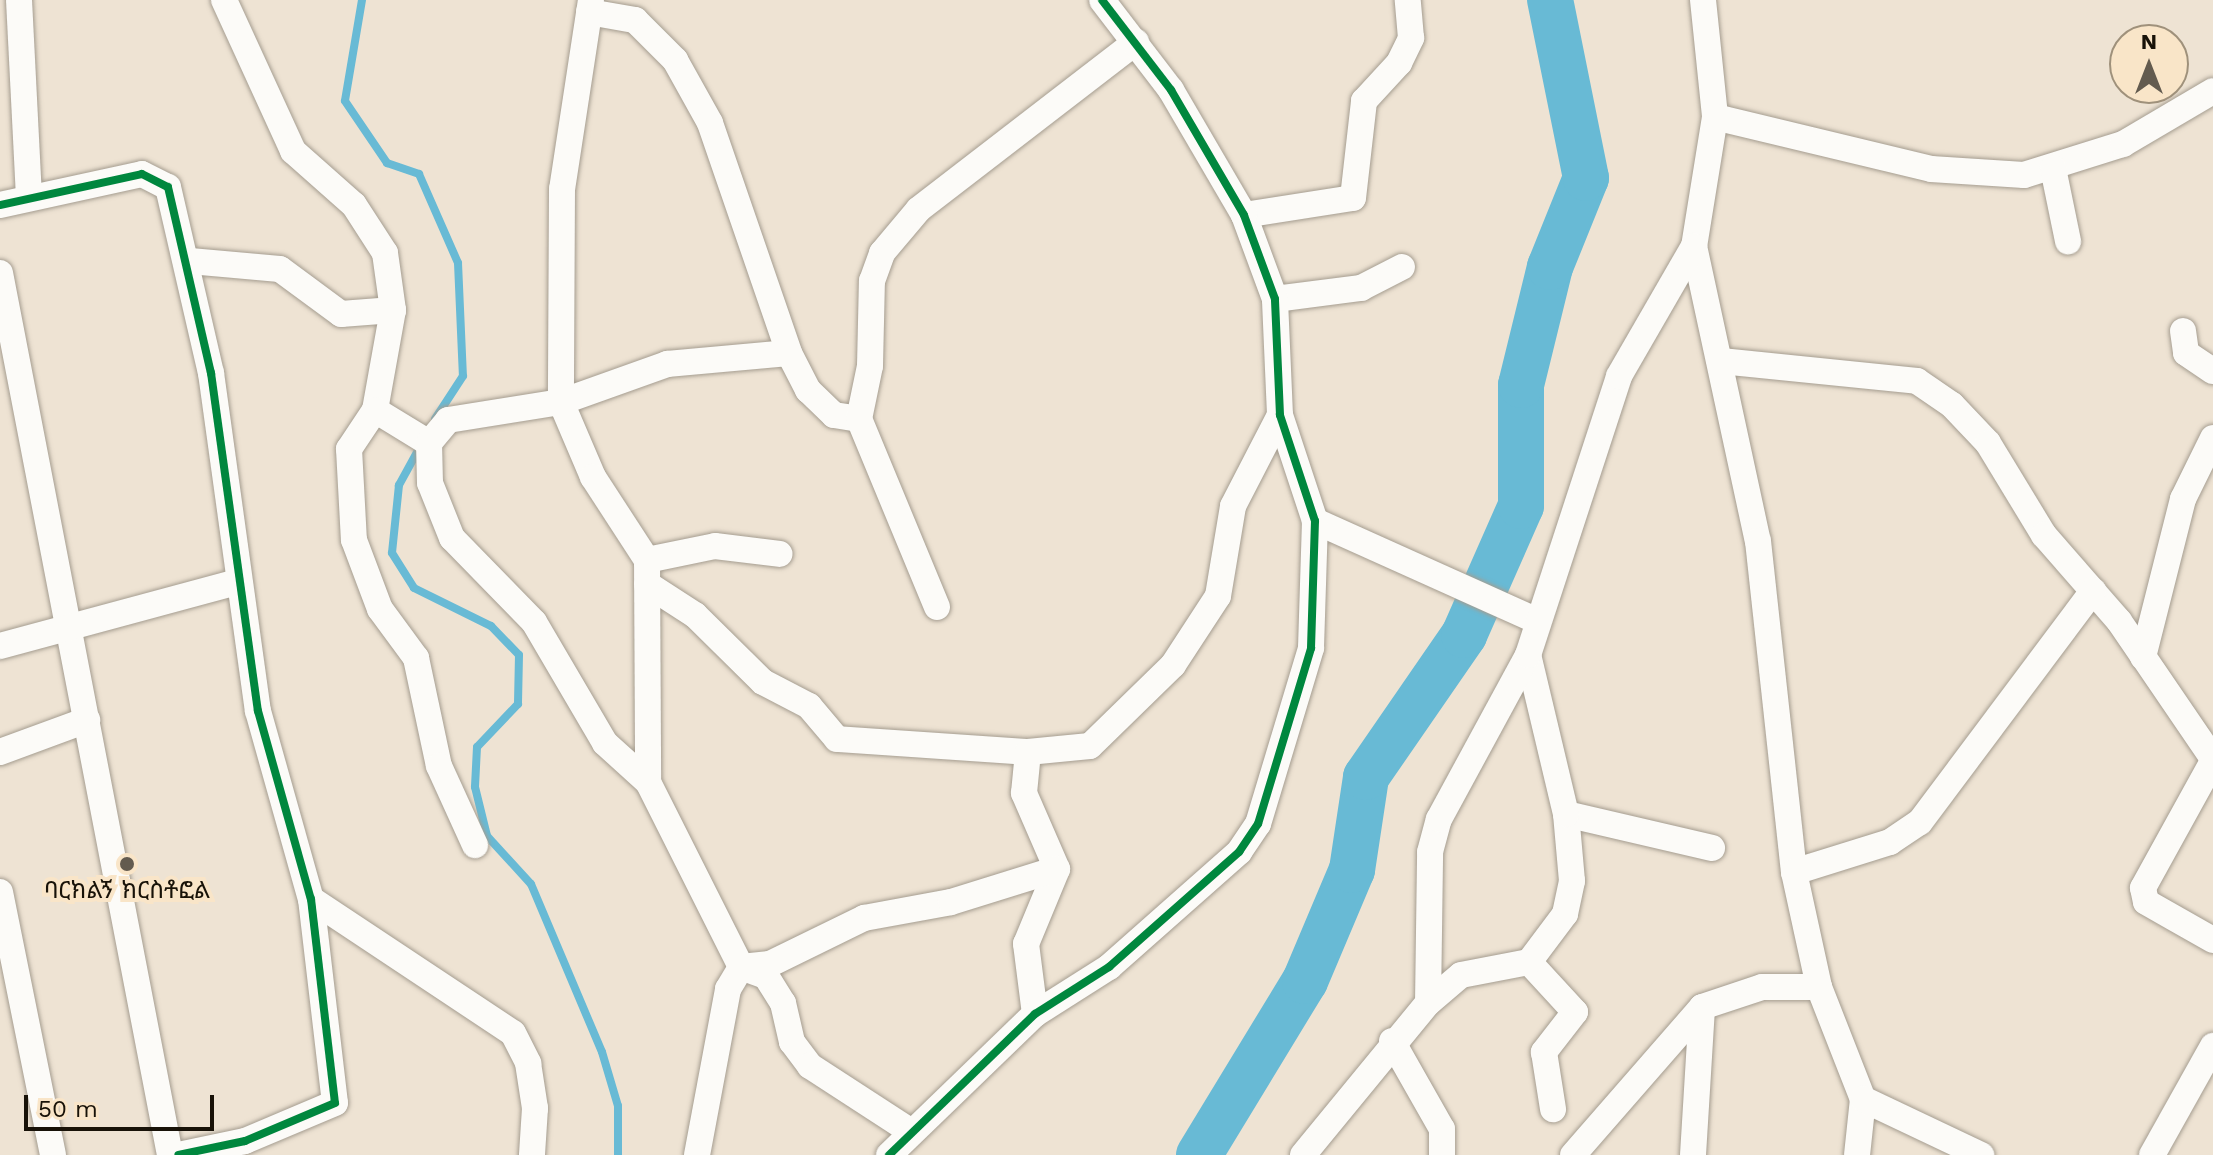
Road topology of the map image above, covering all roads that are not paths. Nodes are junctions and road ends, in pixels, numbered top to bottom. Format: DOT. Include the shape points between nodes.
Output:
graph roads {
  1 [pos="19,0"];
  2 [pos="224,0"];
  3 [pos="1102,0"];
  4 [pos="1408,0"];
  5 [pos="1703,0"];
  6 [pos="590,6"];
  7 [pos="1136,42"];
  8 [pos="2213,91"];
  9 [pos="1715,117"];
  10 [pos="2053,168"];
  11 [pos="29,196"];
  12 [pos="0,205"];
  13 [pos="1244,215"];
  14 [pos="2068,241"];
  15 [pos="1694,246"];
  16 [pos="190,261"];
  17 [pos="1402,267"];
  18 [pos="0,273"];
  19 [pos="1275,299"];
  20 [pos="393,310"];
  21 [pos="2183,331"];
  22 [pos="789,353"];
  23 [pos="1721,361"];
  24 [pos="2213,371"];
  25 [pos="561,402"];
  26 [pos="375,410"];
  27 [pos="1280,415"];
  28 [pos="859,419"];
  29 [pos="2213,438"];
  30 [pos="429,443"];
  31 [pos="1315,521"];
  32 [pos="780,554"];
  33 [pos="647,572"];
  34 [pos="237,582"];
  35 [pos="2093,591"];
  36 [pos="937,607"];
  37 [pos="1535,620"];
  38 [pos="67,626"];
  39 [pos="0,646"];
  40 [pos="1528,655"];
  41 [pos="2143,657"];
  42 [pos="87,720"];
  43 [pos="0,752"];
  44 [pos="1028,752"];
  45 [pos="2213,760"];
  46 [pos="648,782"];
  47 [pos="1566,814"];
  48 [pos="475,845"];
  49 [pos="1712,848"];
  50 [pos="1057,869"];
  51 [pos="1794,872"];
  52 [pos="0,892"];
  53 [pos="311,899"];
  54 [pos="2213,940"];
  55 [pos="1529,962"];
  56 [pos="741,967"];
  57 [pos="1819,987"];
  58 [pos="1428,1003"];
  59 [pos="1702,1007"];
  60 [pos="1035,1014"];
  61 [pos="1392,1041"];
  62 [pos="2213,1046"];
  63 [pos="1863,1099"];
  64 [pos="1553,1109"];
  65 [pos="910,1131"];
  66 [pos="53,1155"];
  67 [pos="170,1155"];
  68 [pos="178,1155"];
  69 [pos="532,1155"];
  70 [pos="697,1155"];
  71 [pos="889,1155"];
  72 [pos="1303,1155"];
  73 [pos="1442,1155"];
  74 [pos="1573,1155"];
  75 [pos="1693,1155"];
  76 [pos="1857,1155"];
  77 [pos="1981,1155"];
  78 [pos="2152,1155"];
  1 -- 11 [label="street"];
  2 -- 20 [label="street" via="293,151 354,205 378,240"];
  3 -- 7 [label="street"];
  4 -- 13 [label="street" via="1411,38 1364,101 1353,198"];
  5 -- 9 [label="street"];
  6 -- 22 [label="street" via="635,20 675,60 710,123"];
  6 -- 25 [label="street" via="562,189"];
  7 -- 13 [label="street"];
  7 -- 28 [label="street" via="919,209 882,253 872,281 870,366"];
  8 -- 10 [label="street" via="2123,144"];
  9 -- 10 [label="street" via="1931,169 2024,175"];
  9 -- 15 [label="street"];
  10 -- 14 [label="street"];
  11 -- 12 [label="street"];
  11 -- 16 [label="street" via="157,177 168,187"];
  13 -- 19 [label="street"];
  15 -- 23 [label="street"];
  15 -- 37 [label="street" via="1619,376 1595,464"];
  16 -- 20 [label="street" via="280,269 341,314"];
  16 -- 34 [label="street"];
  17 -- 19 [label="street" via="1361,288"];
  18 -- 38 [label="street"];
  19 -- 27 [label="street"];
  20 -- 26 [label="street"];
  21 -- 24 [label="street" via="2186,353"];
  22 -- 25 [label="street" via="667,364"];
  22 -- 28 [label="street" via="808,390 834,415"];
  23 -- 35 [label="street" via="1917,381 1988,443 2044,535"];
  23 -- 51 [label="street" via="1758,541"];
  25 -- 30 [label="street" via="448,420"];
  25 -- 33 [label="street" via="585,464"];
  26 -- 30 [label="street"];
  26 -- 48 [label="street" via="349,449 354,540 380,609 416,658 439,766"];
  27 -- 31 [label="street"];
  27 -- 44 [label="street" via="1233,506 1218,596 1173,665 1090,746"];
  28 -- 36 [label="street"];
  29 -- 41 [label="street" via="2183,499"];
  30 -- 46 [label="street" via="430,483 452,538 534,622 605,743"];
  31 -- 37 [label="street" via="1493,607"];
  31 -- 60 [label="street" via="1311,648 1258,824 1185,907"];
  32 -- 33 [label="street" via="715,546"];
  33 -- 44 [label="street" via="763,682 809,706 837,739"];
  33 -- 46 [label="street"];
  34 -- 38 [label="street"];
  34 -- 53 [label="street" via="258,711"];
  35 -- 41 [label="street"];
  35 -- 51 [label="street" via="1920,822 1890,842"];
  37 -- 40 [label="street"];
  38 -- 39 [label="street"];
  38 -- 42 [label="street"];
  40 -- 47 [label="street"];
  40 -- 58 [label="street" via="1439,819 1430,852"];
  41 -- 45 [label="street"];
  42 -- 43 [label="street"];
  42 -- 67 [label="street"];
  44 -- 50 [label="street" via="1024,793"];
  45 -- 54 [label="street" via="2143,888 2146,902"];
  46 -- 56 [label="street"];
  47 -- 49 [label="street"];
  47 -- 55 [label="street" via="1572,881 1565,914"];
  50 -- 56 [label="street" via="951,902 864,918 770,964"];
  50 -- 60 [label="street" via="1026,944 1023,965"];
  51 -- 57 [label="street"];
  52 -- 66 [label="street"];
  53 -- 68 [label="street" via="335,1103 245,1141"];
  53 -- 69 [label="street" via="513,1033 528,1063 535,1108"];
  55 -- 58 [label="street" via="1461,975"];
  55 -- 64 [label="street" via="1575,1012 1544,1052"];
  56 -- 65 [label="street" via="766,976 783,1003 792,1042 810,1066"];
  56 -- 70 [label="street" via="728,989"];
  57 -- 59 [label="street" via="1762,987"];
  57 -- 63 [label="street"];
  58 -- 61 [label="street"];
  59 -- 74 [label="street"];
  59 -- 75 [label="street"];
  60 -- 65 [label="street"];
  61 -- 72 [label="street"];
  61 -- 73 [label="street" via="1442,1129"];
  62 -- 78 [label="street"];
  63 -- 76 [label="street"];
  63 -- 77 [label="street"];
  65 -- 71 [label="street"];
}
